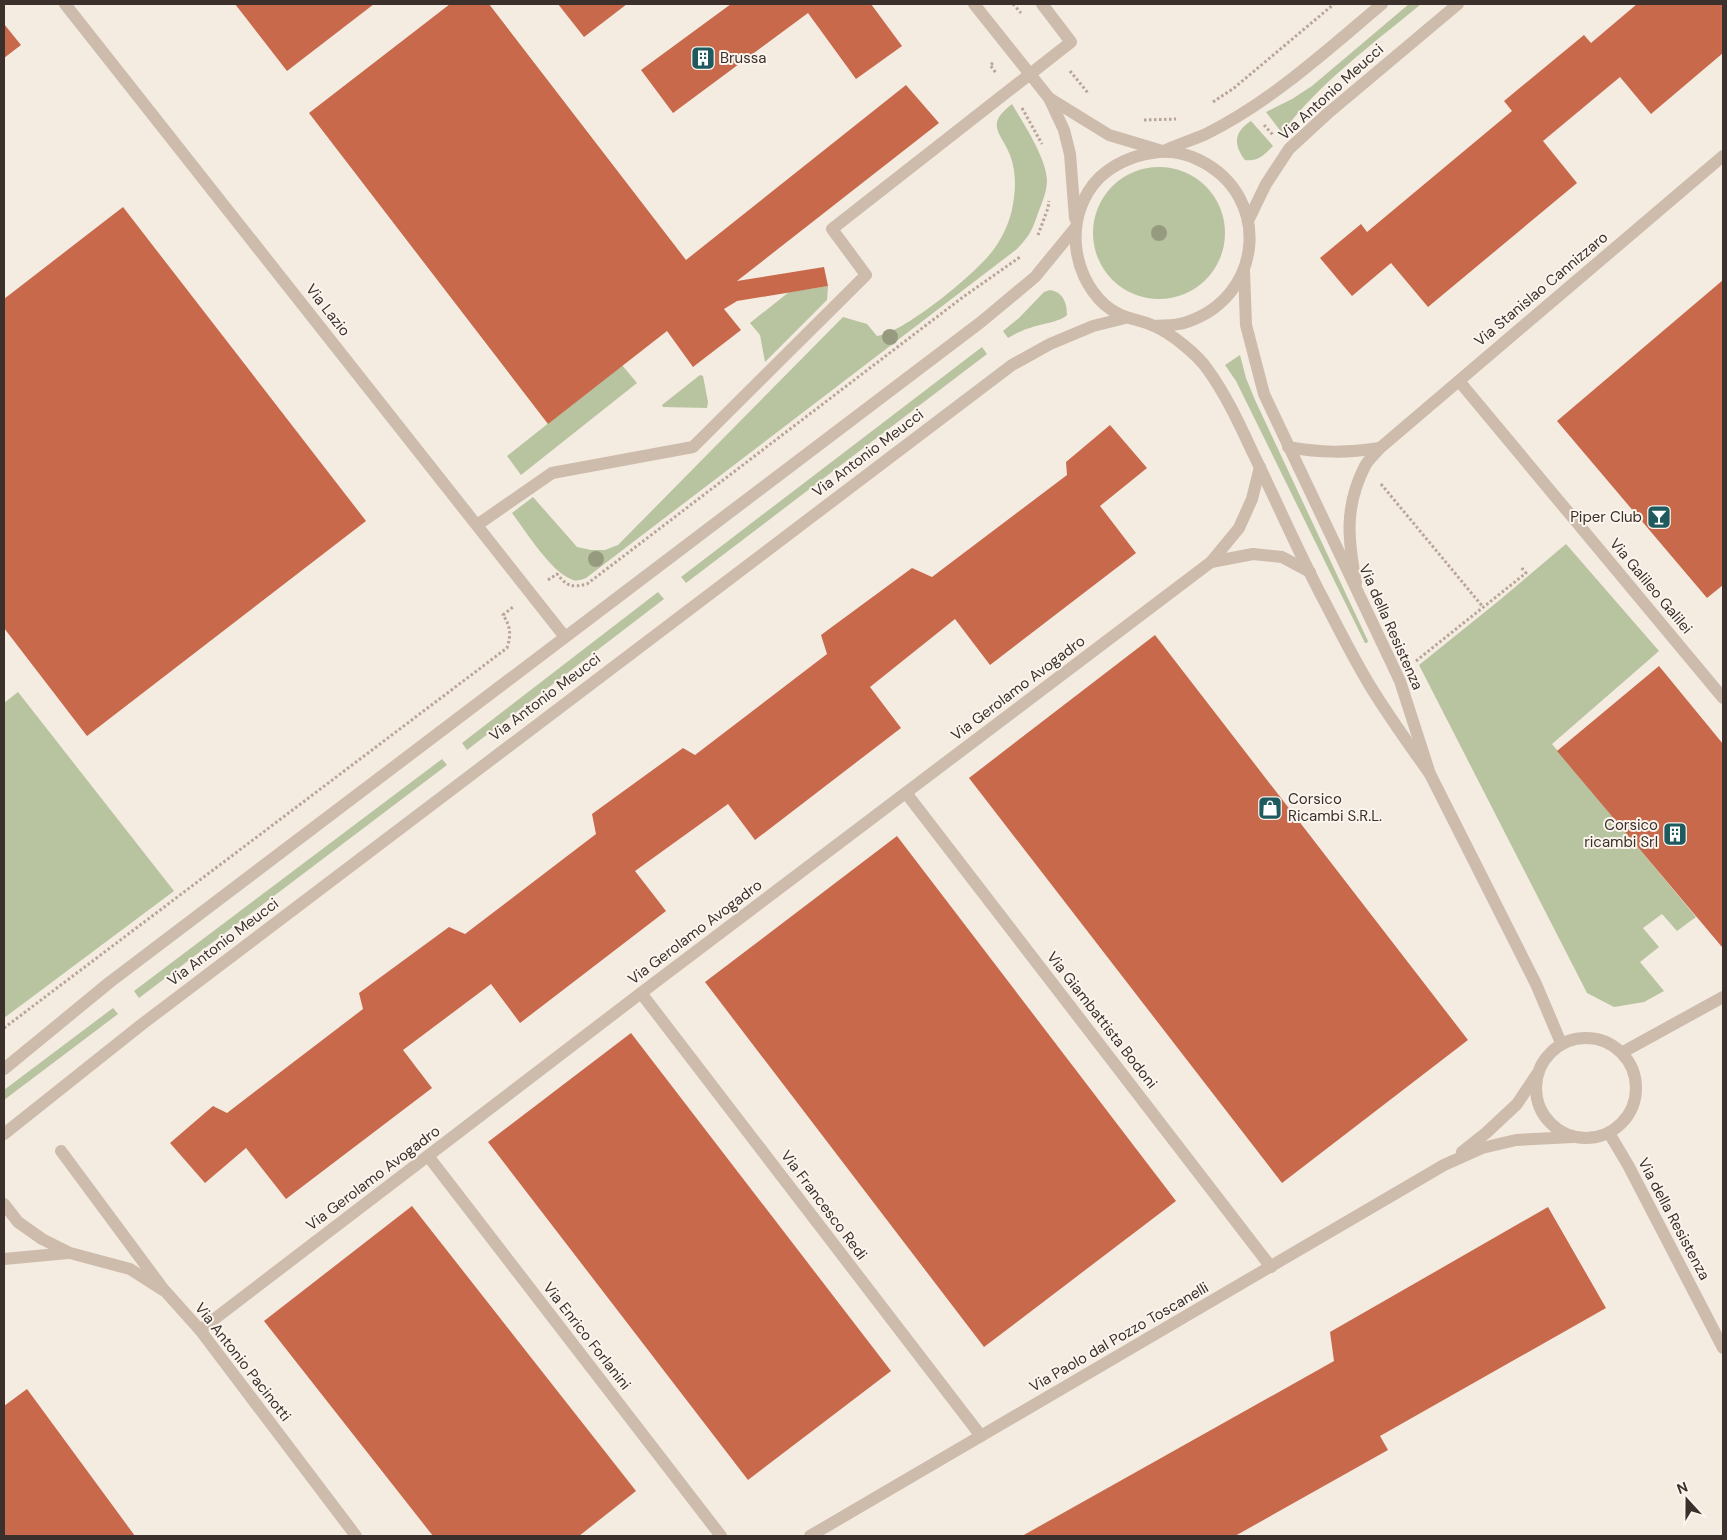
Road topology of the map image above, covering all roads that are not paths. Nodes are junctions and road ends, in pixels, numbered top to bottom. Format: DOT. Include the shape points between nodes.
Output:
graph roads {
  1 [pos="65,4"];
  2 [pos="974,4"];
  3 [pos="1042,4"];
  4 [pos="1382,4"];
  5 [pos="1458,4"];
  6 [pos="1030,73"];
  7 [pos="1049,98"];
  8 [pos="1163,151"];
  9 [pos="1723,156"];
  10 [pos="1248,221"];
  11 [pos="1076,227"];
  12 [pos="1244,271"];
  13 [pos="1125,318"];
  14 [pos="1154,326"];
  15 [pos="1458,381"];
  16 [pos="1288,446"];
  17 [pos="1380,448"];
  18 [pos="1260,467"];
  19 [pos="477,525"];
  20 [pos="1211,562"];
  21 [pos="1310,572"];
  22 [pos="1359,595"];
  23 [pos="566,637"];
  24 [pos="1723,698"];
  25 [pos="1430,774"];
  26 [pos="906,793"];
  27 [pos="642,993"];
  28 [pos="1723,997"];
  29 [pos="1561,1044"];
  30 [pos="1623,1052"];
  31 [pos="4,1069"];
  32 [pos="1537,1074"];
  33 [pos="1609,1133"];
  34 [pos="4,1134"];
  35 [pos="1573,1137"];
  36 [pos="61,1151"];
  37 [pos="428,1156"];
  38 [pos="1444,1165"];
  39 [pos="4,1204"];
  40 [pos="70,1253"];
  41 [pos="4,1259"];
  42 [pos="1271,1267"];
  43 [pos="166,1292"];
  44 [pos="200,1330"];
  45 [pos="1723,1348"];
  46 [pos="981,1436"];
  47 [pos="356,1536"];
  48 [pos="721,1536"];
  49 [pos="810,1536"];
  1 -- 19 [label="street, Via Lazio"];
  2 -- 6 [label="street"];
  3 -- 6 [label="street" via="1071,42"];
  4 -- 8 [label="street" via="1293,78 1250,108 1205,134"];
  5 -- 10 [label="street, Via Antonio Meucci" via="1289,149 1266,184"];
  6 -- 7 [label="street"];
  6 -- 19 [label="street" via="832,229 866,275 693,447 552,473"];
  7 -- 8 [label="street" via="1109,135"];
  7 -- 11 [label="street" via="1064,130 1070,154"];
  8 -- 10 [label="street" via="1191,156 1227,179 1240,197"];
  8 -- 11 [label="street" via="1135,156 1097,180 1087,194"];
  9 -- 15 [label="street, Via Stanislao Cannizzaro"];
  10 -- 12 [label="street" via="1250,246"];
  11 -- 13 [label="street" via="1075,244 1080,267 1090,288 1105,305"];
  11 -- 23 [label="street" via="1035,277 981,322"];
  12 -- 14 [label="street" via="1231,294 1212,311 1185,323"];
  12 -- 16 [label="street, Via della Resistenza" via="1250,343 1264,394"];
  13 -- 14 [label="street"];
  13 -- 34 [label="street, Via Antonio Meucci" via="1093,326 1012,365 141,1025"];
  14 -- 18 [label="street" via="1191,350 1208,368 1232,408"];
  15 -- 17 [label="street, Via Stanislao Cannizzaro"];
  15 -- 24 [label="street, Via Galileo Galilei"];
  16 -- 17 [label="street" via="1313,452"];
  16 -- 22 [label="street, Via della Resistenza"];
  17 -- 22 [label="street, Via Stanislao Cannizzaro" via="1365,465 1350,505 1349,548"];
  18 -- 20 [label="street, Via Gerolamo Avogadro" via="1252,499 1239,528"];
  18 -- 21 [label="street"];
  19 -- 23 [label="street, Via Lazio"];
  20 -- 21 [label="street, Via Gerolamo Avogadro" via="1253,554 1282,557"];
  20 -- 26 [label="street, Via Gerolamo Avogadro"];
  21 -- 25 [label="street" via="1371,688"];
  22 -- 25 [label="street, Via della Resistenza" via="1400,681"];
  23 -- 31 [label="street" via="110,982"];
  25 -- 29 [label="street, Via della Resistenza" via="1536,984"];
  26 -- 27 [label="street, Via Gerolamo Avogadro"];
  26 -- 42 [label="street, Via Giambattista Bodoni"];
  27 -- 37 [label="street, Via Gerolamo Avogadro"];
  27 -- 46 [label="street, Via Francesco Redi"];
  28 -- 30 [label="street"];
  29 -- 30 [label="street" via="1582,1037 1601,1039"];
  29 -- 32 [label="street" via="1548,1055"];
  30 -- 33 [label="street" via="1631,1063 1637,1084 1634,1106 1623,1122"];
  32 -- 35 [label="street" via="1536,1092 1540,1108 1550,1123"];
  32 -- 38 [label="street, Via Paolo dal Pozzo Toscanelli" via="1517,1104"];
  33 -- 35 [label="street" via="1591,1138"];
  33 -- 45 [label="street, Via della Resistenza"];
  35 -- 38 [label="street, Via Paolo dal Pozzo Toscanelli" via="1516,1140 1482,1148"];
  36 -- 43 [label="street"];
  37 -- 44 [label="street, Via Gerolamo Avogadro"];
  37 -- 48 [label="street, Via Enrico Forlanini"];
  38 -- 42 [label="street, Via Paolo dal Pozzo Toscanelli"];
  39 -- 40 [label="street, Via Antonio Pacinotti" via="18,1222"];
  40 -- 41 [label="street, Via Antonio Pacinotti"];
  40 -- 43 [label="street, Via Antonio Pacinotti" via="130,1269"];
  42 -- 46 [label="street, Via Paolo dal Pozzo Toscanelli"];
  43 -- 44 [label="street, Via Antonio Pacinotti"];
  44 -- 47 [label="street, Via Antonio Pacinotti"];
  46 -- 49 [label="street, Via Paolo dal Pozzo Toscanelli"];
}
